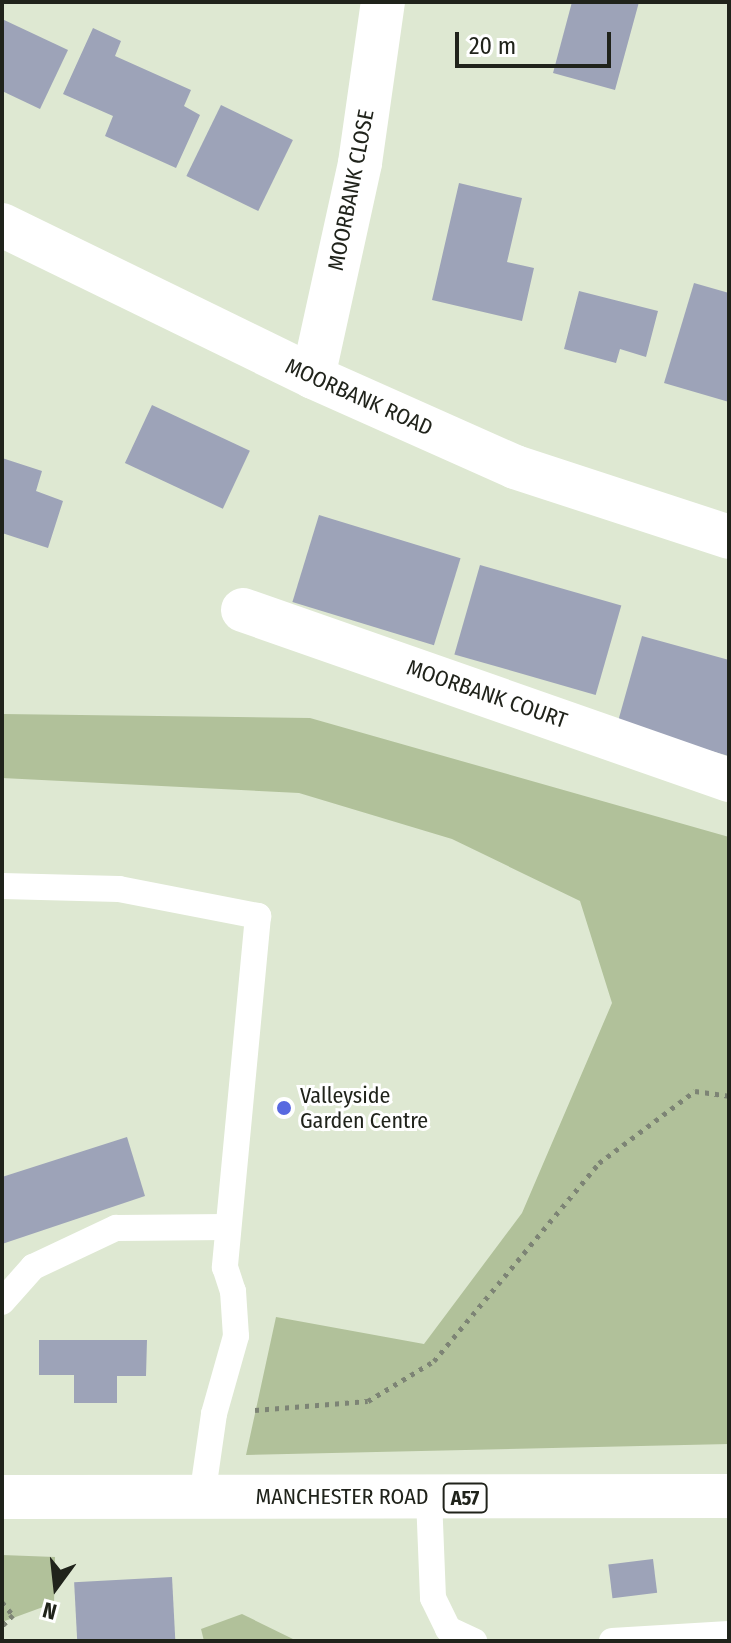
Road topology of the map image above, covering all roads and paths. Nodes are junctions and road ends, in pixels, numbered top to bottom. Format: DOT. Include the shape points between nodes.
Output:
graph roads {
  1 [pos="383,2"];
  2 [pos="2,225"];
  3 [pos="313,377"];
  4 [pos="729,537"];
  5 [pos="243,610"];
  6 [pos="729,780"];
  7 [pos="2,886"];
  8 [pos="729,1096"];
  9 [pos="227,1227"];
  10 [pos="2,1302"];
  11 [pos="214,1414"];
  12 [pos="729,1496"];
  13 [pos="2,1497"];
  14 [pos="202,1497"];
  15 [pos="429,1498"];
  16 [pos="2,1602"];
  17 [pos="2,1626"];
  18 [pos="729,1634"];
  19 [pos="474,1641"];
  20 [pos="612,1641"];
  1 -- 3 [label="street, MOORBANK CLOSE" via="360,163"];
  2 -- 3 [label="street, MOORBANK ROAD"];
  3 -- 4 [label="street, MOORBANK ROAD" via="515,467"];
  5 -- 6 [label="street, MOORBANK COURT"];
  7 -- 9 [label="lane" via="119,889 258,916"];
  8 -- 11 [label="path" via="695,1091 599,1163 434,1361 368,1401"];
  9 -- 10 [label="lane" via="116,1228 33,1267"];
  9 -- 11 [label="lane" via="225,1267 233,1291 236,1336"];
  11 -- 14 [label="lane"];
  12 -- 15 [label="street, MANCHESTER ROAD / A57"];
  13 -- 14 [label="street, MANCHESTER ROAD / A57"];
  14 -- 15 [label="street, MANCHESTER ROAD / A57"];
  15 -- 19 [label="lane" via="433,1598 448,1629"];
  16 -- 17 [label="path" via="13,1615"];
  18 -- 20 [label="lane"];
}
